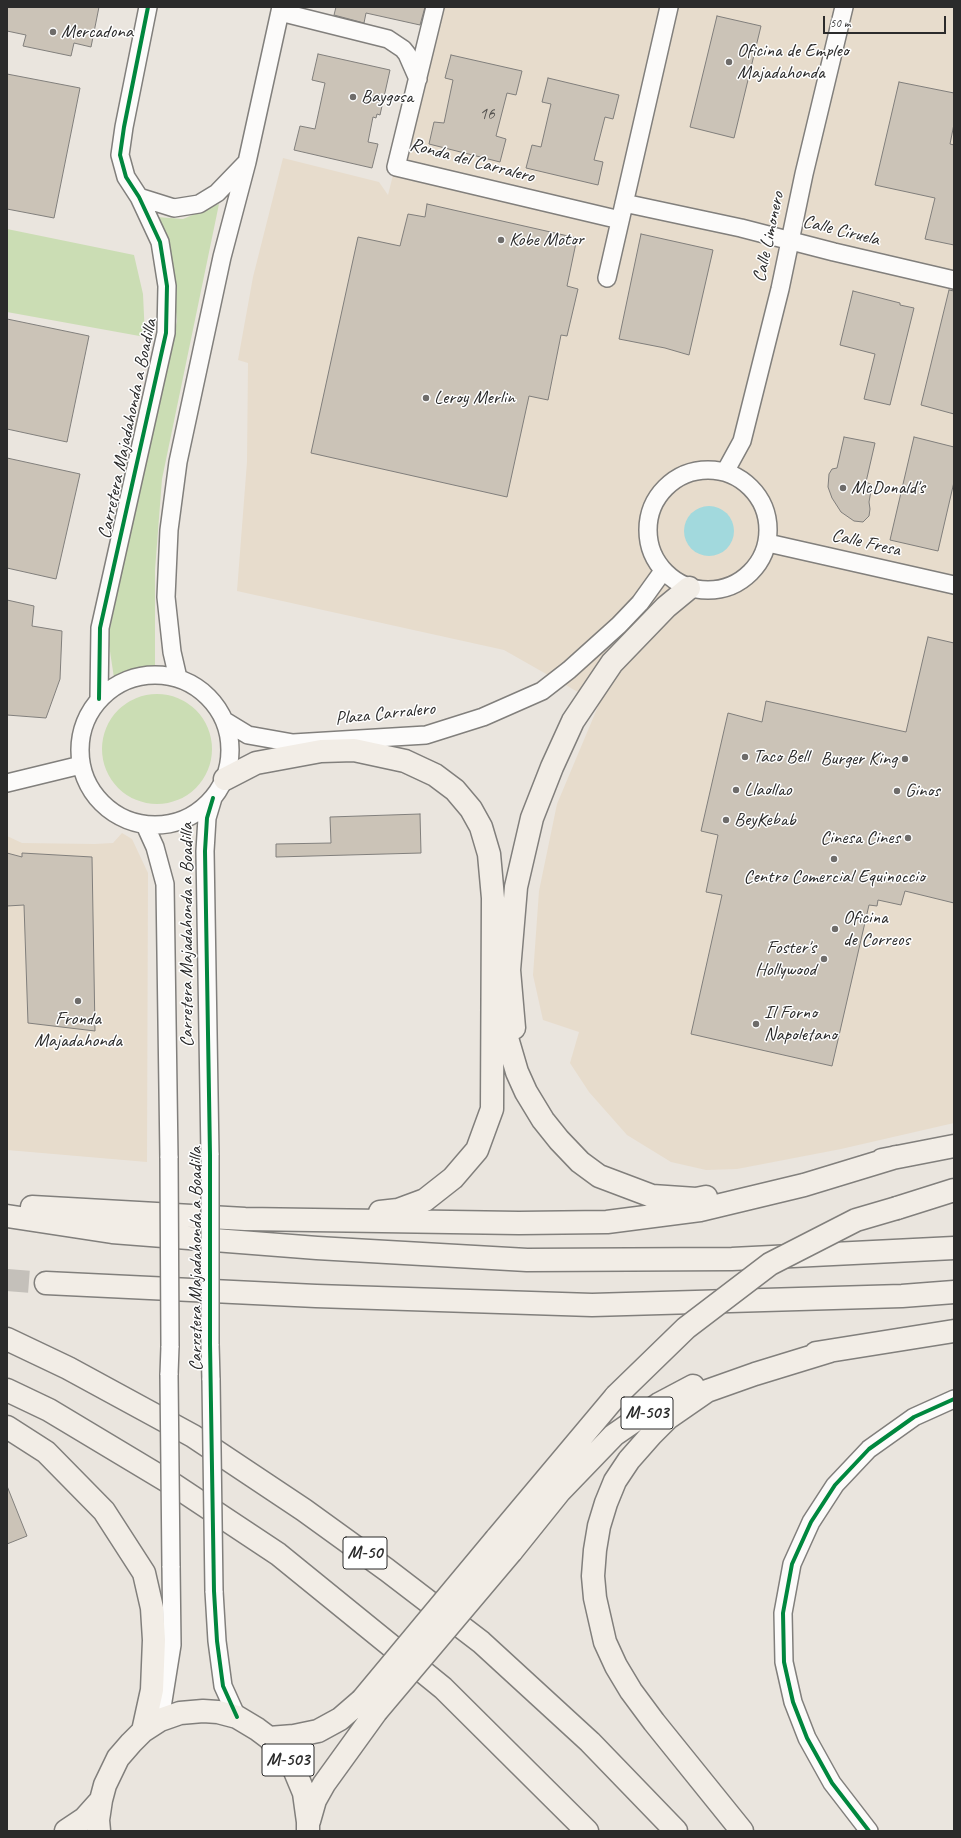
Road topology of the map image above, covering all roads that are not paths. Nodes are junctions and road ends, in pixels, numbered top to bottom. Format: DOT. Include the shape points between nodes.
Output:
graph roads {
  1 [pos="148,7"];
  2 [pos="435,7"];
  3 [pos="669,7"];
  4 [pos="844,7"];
  5 [pos="280,9"];
  6 [pos="418,79"];
  7 [pos="247,162"];
  8 [pos="139,197"];
  9 [pos="622,211"];
  10 [pos="790,240"];
  11 [pos="606,278"];
  12 [pos="954,280"];
  13 [pos="725,472"];
  14 [pos="768,543"];
  15 [pos="663,571"];
  16 [pos="954,586"];
  17 [pos="689,588"];
  18 [pos="178,678"];
  19 [pos="99,699"];
  20 [pos="225,721"];
  21 [pos="293,743"];
  22 [pos="321,751"];
  23 [pos="81,765"];
  24 [pos="224,779"];
  25 [pos="7,783"];
  26 [pos="213,798"];
  27 [pos="145,825"];
  28 [pos="494,949"];
  29 [pos="517,1072"];
  30 [pos="954,1146"];
  31 [pos="896,1157"];
  32 [pos="954,1190"];
  33 [pos="7,1206"];
  34 [pos="7,1216"];
  35 [pos="245,1219"];
  36 [pos="954,1248"];
  37 [pos="46,1283"];
  38 [pos="954,1292"];
  39 [pos="954,1331"];
  40 [pos="7,1339"];
  41 [pos="830,1351"];
  42 [pos="7,1390"];
  43 [pos="954,1399"];
  44 [pos="7,1427"];
  45 [pos="504,1545"];
  46 [pos="369,1706"];
  47 [pos="237,1717"];
  48 [pos="152,1726"];
  49 [pos="269,1738"];
  50 [pos="101,1800"];
  51 [pos="308,1826"];
  52 [pos="66,1831"];
  53 [pos="99,1831"];
  54 [pos="587,1831"];
  55 [pos="676,1831"];
  56 [pos="742,1831"];
  57 [pos="869,1831"];
  1 -- 8 [label="street, Carretera Majadahonda a Boadilla" via="120,155 126,177"];
  2 -- 6 [label="street, Ronda del Carralero"];
  3 -- 9 [label="street"];
  4 -- 10 [label="street, Calle Limonero"];
  5 -- 6 [label="street" via="388,40 407,54"];
  5 -- 7 [label="street"];
  6 -- 9 [label="street, Ronda del Carralero" via="396,167"];
  7 -- 8 [label="street" via="217,193 199,204 174,208"];
  7 -- 18 [label="street" via="220,264 178,462 170,523 166,596 172,652"];
  8 -- 19 [label="street, Carretera Majadahonda a Boadilla" via="160,242 167,286 166,333 100,628"];
  9 -- 10 [label="street, Calle Ciruela" via="741,228"];
  9 -- 11 [label="street"];
  10 -- 12 [label="street, Calle Ciruela"];
  10 -- 13 [label="street, Calle Limonero" via="742,441"];
  13 -- 14 [label="street" via="741,479 755,492 764,507 769,525"];
  13 -- 15 [label="street" via="707,470 690,473 674,481 661,493 652,508 648,534 654,558"];
  14 -- 16 [label="street, Calle Fresa"];
  14 -- 17 [label="street" via="760,562 747,577 729,588 709,591"];
  15 -- 17 [label="street"];
  15 -- 21 [label="street, Plaza Carralero" via="640,603 619,625 542,691 483,717 426,735"];
  17 -- 29 [label="highway" via="666,607 612,663 574,721 532,818 516,887 509,970"];
  18 -- 19 [label="street, Carretera Majadahonda a Boadilla" via="157,674 135,677 116,685"];
  18 -- 20 [label="street, Carretera Majadahonda a Boadilla" via="194,684 206,694"];
  19 -- 23 [label="street, Carretera Majadahonda a Boadilla" via="86,719 80,741"];
  20 -- 21 [label="street, Plaza Carralero" via="248,735"];
  20 -- 24 [label="street, Carretera Majadahonda a Boadilla" via="230,740 230,753"];
  21 -- 22 [label="highway"];
  22 -- 24 [label="highway" via="256,763"];
  22 -- 28 [label="highway" via="354,750 405,761 435,775 455,790 471,809 481,827 489,854"];
  23 -- 25 [label="street"];
  23 -- 27 [label="street, Carretera Majadahonda a Boadilla" via="90,789 100,803 114,814"];
  24 -- 26 [label="street, Carretera Majadahonda a Boadilla"];
  26 -- 27 [label="street, Carretera Majadahonda a Boadilla" via="199,811 183,820 164,825"];
  26 -- 47 [label="street, Carretera Majadahonda a Boadilla, bridge" via="207,818 205,851 214,1591 223,1686"];
  27 -- 48 [label="street, Carretera Majadahonda a Boadilla, bridge" via="155,847 165,884 169,1158 172,1645"];
  28 -- 29 [label="highway" via="505,1031"];
  28 -- 35 [label="highway" via="492,1109 477,1150 453,1178 425,1200 398,1210"];
  29 -- 31 [label="highway" via="543,1120 580,1162 598,1176 652,1196 696,1199 838,1167"];
  30 -- 31 [label="highway"];
  31 -- 35 [label="highway" via="804,1185 700,1210 607,1222"];
  32 -- 45 [label="highway, M-503, bridge" via="856,1220 770,1264 686,1328 616,1396"];
  33 -- 35 [label="highway"];
  34 -- 36 [label="highway" via="120,1232 317,1248 527,1260 732,1259"];
  37 -- 38 [label="highway" via="592,1305 902,1296"];
  39 -- 41 [label="highway, M-503"];
  40 -- 55 [label="highway, M-50" via="68,1368 193,1436 304,1510 387,1570 481,1642 590,1742"];
  41 -- 45 [label="highway, M-503" via="759,1362 700,1382 659,1404 614,1435"];
  41 -- 56 [label="highway" via="707,1391 668,1418 629,1460 615,1481 599,1526 593,1576 595,1598 605,1642 616,1666 654,1722"];
  42 -- 54 [label="highway" via="49,1410 154,1473 278,1554 443,1688"];
  43 -- 57 [label="street" via="914,1417 869,1449 835,1485 810,1522 792,1564 783,1627 784,1662 794,1702 807,1738 832,1783"];
  44 -- 48 [label="highway" via="46,1452 104,1512 144,1573 152,1608 154,1640"];
  45 -- 46 [label="highway, M-503, bridge"];
  46 -- 49 [label="highway, M-503" via="318,1731"];
  46 -- 51 [label="highway, M-503" via="315,1800"];
  47 -- 48 [label="highway, M-503" via="218,1712 180,1713"];
  47 -- 49 [label="highway, M-503"];
  48 -- 50 [label="highway, M-503" via="118,1758"];
  49 -- 51 [label="highway, M-503" via="294,1769 304,1793"];
  50 -- 52 [label="highway, M-503" via="84,1819"];
  50 -- 53 [label="highway, M-503"];
}
